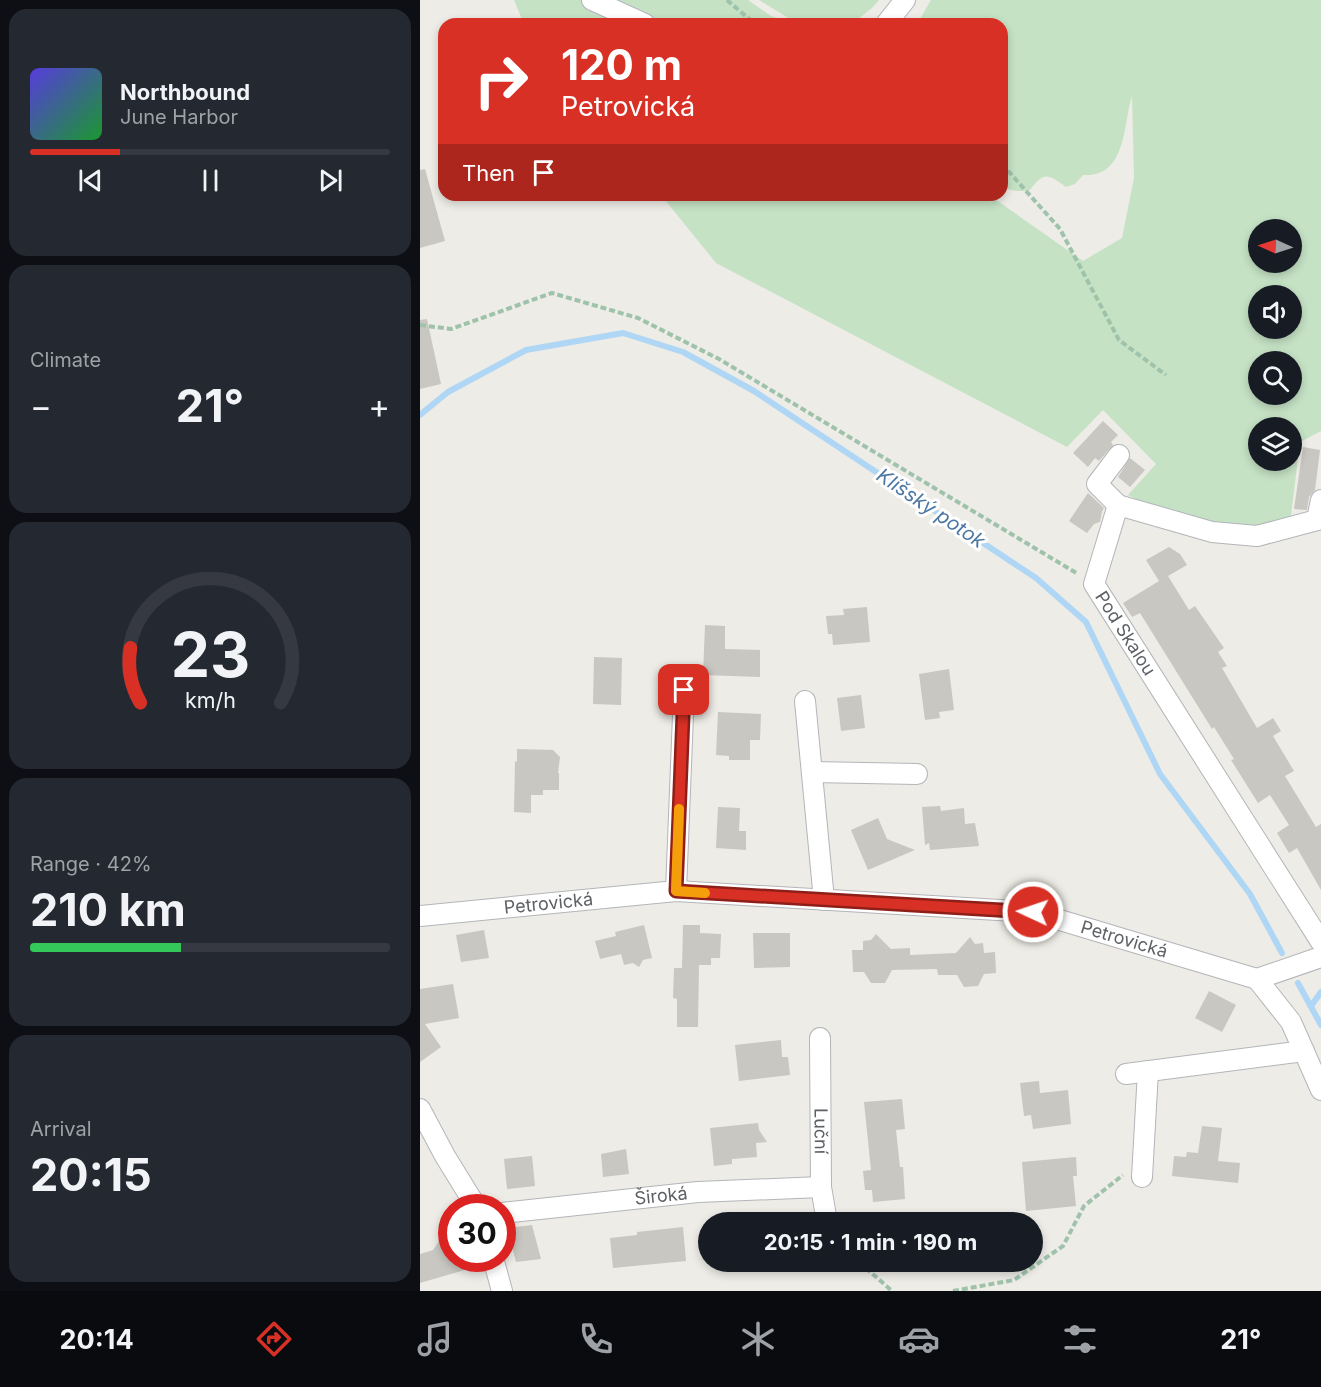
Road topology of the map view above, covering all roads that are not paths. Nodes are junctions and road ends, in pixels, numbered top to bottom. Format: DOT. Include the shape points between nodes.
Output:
graph roads {
  1 [pos="592,0"];
  2 [pos="904,0"];
  3 [pos="632,18"];
  4 [pos="890,18"];
  5 [pos="1119,455"];
  6 [pos="1321,500"];
  7 [pos="1118,505"];
  8 [pos="684,690"];
  9 [pos="805,701"];
  10 [pos="812,772"];
  11 [pos="917,774"];
  12 [pos="676,891"];
  13 [pos="824,900"];
  14 [pos="420,916"];
  15 [pos="1321,942"];
  16 [pos="1321,957"];
  17 [pos="1257,979"];
  18 [pos="820,1038"];
  19 [pos="1304,1051"];
  20 [pos="1148,1071"];
  21 [pos="1126,1074"];
  22 [pos="1321,1090"];
  23 [pos="420,1109"];
  24 [pos="1142,1169"];
  25 [pos="821,1187"];
  26 [pos="468,1194"];
  27 [pos="516,1212"];
  28 [pos="825,1212"];
  29 [pos="496,1272"];
  30 [pos="501,1291"];
  1 -- 3 [label="street"];
  2 -- 4 [label="street"];
  5 -- 7 [label="street" via="1097,484"];
  6 -- 7 [label="street" via="1317,520 1257,536 1212,532"];
  7 -- 15 [label="street, Pod Skalou" via="1094,584"];
  8 -- 12 [label="street"];
  9 -- 10 [label="street"];
  10 -- 11 [label="street"];
  10 -- 13 [label="street"];
  12 -- 13 [label="street, Petrovická"];
  12 -- 14 [label="street, Petrovická"];
  13 -- 17 [label="street, Petrovická" via="1033,912"];
  16 -- 17 [label="street"];
  17 -- 19 [label="street" via="1291,1022"];
  18 -- 25 [label="street, Luční"];
  19 -- 20 [label="street"];
  19 -- 22 [label="street"];
  20 -- 21 [label="street"];
  20 -- 24 [label="street"];
  23 -- 26 [label="street"];
  25 -- 27 [label="street, Široká" via="698,1192"];
  25 -- 28 [label="street, Luční"];
  29 -- 30 [label="street"];
}
